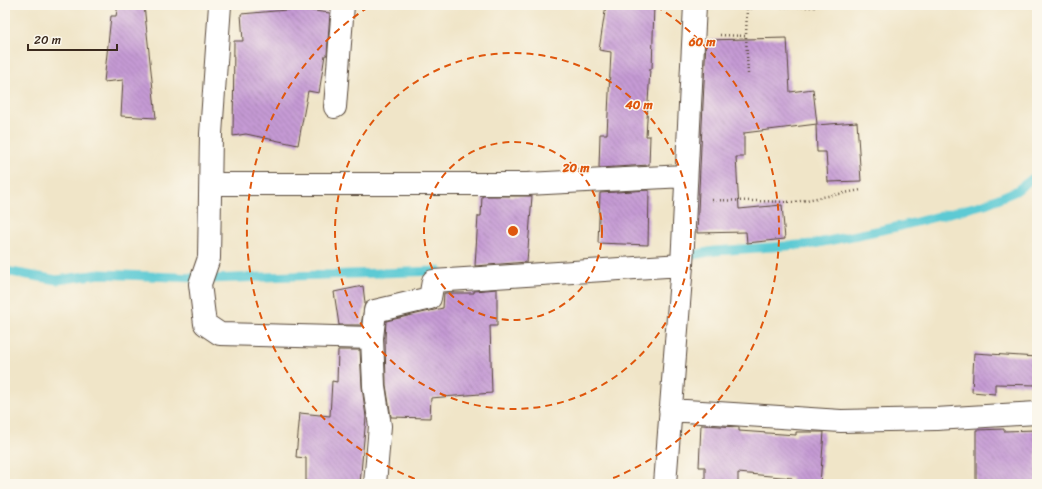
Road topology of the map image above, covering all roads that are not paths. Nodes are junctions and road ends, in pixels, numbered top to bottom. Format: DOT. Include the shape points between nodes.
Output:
graph roads {
  1 [pos="220,5"];
  2 [pos="343,5"];
  3 [pos="695,5"];
  4 [pos="335,107"];
  5 [pos="685,176"];
  6 [pos="211,184"];
  7 [pos="682,265"];
  8 [pos="372,338"];
  9 [pos="670,410"];
  10 [pos="1037,413"];
  11 [pos="375,484"];
  12 [pos="665,484"];
  1 -- 6 [label="street" via="211,134"];
  2 -- 4 [label="street"];
  3 -- 5 [label="street"];
  5 -- 6 [label="street" via="527,184"];
  5 -- 7 [label="street"];
  6 -- 8 [label="street" via="209,258 200,284 205,324 220,334"];
  7 -- 8 [label="street" via="433,281 430,298 375,311"];
  7 -- 9 [label="street"];
  8 -- 11 [label="street" via="374,386 380,426"];
  9 -- 10 [label="street" via="841,421"];
  9 -- 12 [label="street"];
}
